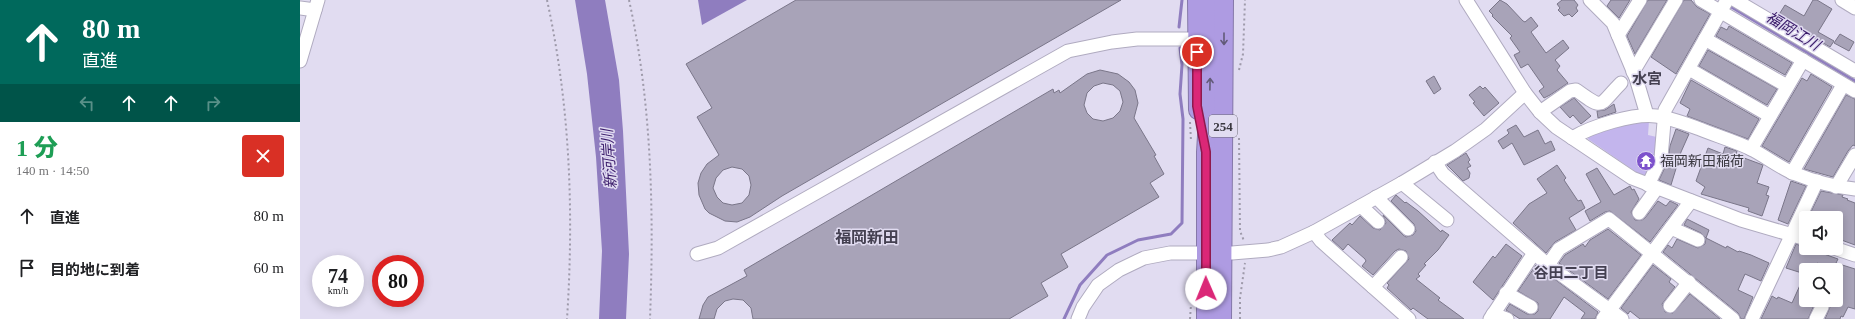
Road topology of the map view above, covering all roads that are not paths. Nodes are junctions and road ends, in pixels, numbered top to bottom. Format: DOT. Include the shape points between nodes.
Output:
graph roads {
  1 [pos="1197,0"];
  2 [pos="1210,0"];
  3 [pos="1224,0"];
  4 [pos="1466,0"];
  5 [pos="1590,0"];
  6 [pos="1640,0"];
  7 [pos="1676,0"];
  8 [pos="1701,0"];
  9 [pos="1735,0"];
  10 [pos="1842,0"];
  11 [pos="317,5"];
  12 [pos="1723,6"];
  13 [pos="300,8"];
  14 [pos="1855,8"];
  15 [pos="1618,35"];
  16 [pos="1197,39"];
  17 [pos="1705,39"];
  18 [pos="1803,60"];
  19 [pos="300,61"];
  20 [pos="1689,69"];
  21 [pos="1633,72"];
  22 [pos="1855,72"];
  23 [pos="1621,83"];
  24 [pos="1843,85"];
  25 [pos="1787,86"];
  26 [pos="1855,92"];
  27 [pos="1525,93"];
  28 [pos="1540,112"];
  29 [pos="1647,115"];
  30 [pos="1770,116"];
  31 [pos="1664,117"];
  32 [pos="1572,138"];
  33 [pos="1751,149"];
  34 [pos="1206,152"];
  35 [pos="1855,155"];
  36 [pos="1435,162"];
  37 [pos="1792,173"];
  38 [pos="1817,181"];
  39 [pos="1402,183"];
  40 [pos="1653,186"];
  41 [pos="1836,187"];
  42 [pos="1855,189"];
  43 [pos="1376,197"];
  44 [pos="1691,201"];
  45 [pos="1361,206"];
  46 [pos="1639,213"];
  47 [pos="1447,220"];
  48 [pos="1378,222"];
  49 [pos="1671,228"];
  50 [pos="1408,229"];
  51 [pos="1314,232"];
  52 [pos="1792,235"];
  53 [pos="1799,237"];
  54 [pos="1698,240"];
  55 [pos="1843,251"];
  56 [pos="1220,253"];
  57 [pos="1534,253"];
  58 [pos="1653,253"];
  59 [pos="697,254"];
  60 [pos="1854,254"];
  61 [pos="1401,257"];
  62 [pos="1548,265"];
  63 [pos="1689,282"];
  64 [pos="1373,287"];
  65 [pos="1506,293"];
  66 [pos="1670,306"];
  67 [pos="1531,307"];
  68 [pos="1822,307"];
  69 [pos="1606,315"];
  70 [pos="1491,316"];
  71 [pos="1078,319"];
  72 [pos="1206,319"];
  73 [pos="1222,319"];
  74 [pos="1234,319"];
  75 [pos="1409,319"];
  76 [pos="1507,319"];
  77 [pos="1622,319"];
  78 [pos="1733,319"];
  79 [pos="1752,319"];
  80 [pos="1816,319"];
  1 -- 16 [label="highway"];
  34 -- 2 [label="highway, 254, one-way" via="1210,87"];
  3 -- 56 [label="highway, 254, one-way" via="1231,138"];
  4 -- 27 [label="street"];
  5 -- 15 [label="street" via="1613,23"];
  6 -- 15 [label="street"];
  7 -- 21 [label="street"];
  8 -- 12 [label="street"];
  9 -- 22 [label="street"];
  10 -- 14 [label="street"];
  11 -- 13 [label="street"];
  11 -- 19 [label="street"];
  12 -- 17 [label="street"];
  12 -- 18 [label="street"];
  15 -- 21 [label="street"];
  16 -- 34 [label="highway" via="1197,106"];
  16 -- 59 [label="street" via="1131,40 1068,51 718,248"];
  17 -- 20 [label="street"];
  17 -- 25 [label="street"];
  18 -- 24 [label="street"];
  18 -- 25 [label="street"];
  20 -- 30 [label="street"];
  20 -- 31 [label="street" via="1665,110"];
  21 -- 29 [label="street"];
  23 -- 28 [label="street" via="1608,99 1600,104 1594,103 1576,90 1570,91"];
  24 -- 26 [label="street"];
  24 -- 37 [label="street"];
  25 -- 30 [label="street"];
  27 -- 28 [label="street"];
  27 -- 36 [label="street" via="1486,129"];
  28 -- 32 [label="street"];
  29 -- 31 [label="street"];
  29 -- 32 [label="street" via="1604,124 1583,131"];
  30 -- 33 [label="street"];
  31 -- 33 [label="street"];
  31 -- 40 [label="street" via="1661,158"];
  32 -- 40 [label="street" via="1632,178"];
  33 -- 37 [label="street"];
  34 -- 56 [label="highway, 254"];
  35 -- 41 [label="street"];
  36 -- 39 [label="street"];
  36 -- 57 [label="street" via="1443,174"];
  37 -- 38 [label="street"];
  38 -- 41 [label="street"];
  38 -- 52 [label="street"];
  39 -- 43 [label="street"];
  39 -- 47 [label="street"];
  40 -- 44 [label="street"];
  40 -- 46 [label="street"];
  41 -- 42 [label="street"];
  43 -- 45 [label="street"];
  43 -- 50 [label="street"];
  44 -- 49 [label="street"];
  44 -- 52 [label="street" via="1741,220"];
  45 -- 48 [label="street"];
  45 -- 51 [label="street"];
  49 -- 54 [label="street"];
  49 -- 58 [label="street"];
  51 -- 56 [label="street" via="1281,247 1254,252"];
  51 -- 64 [label="street"];
  52 -- 53 [label="street"];
  52 -- 79 [label="street"];
  55 -- 60 [label="street"];
  56 -- 71 [label="street" via="1158,254 1132,263 1098,285"];
  56 -- 72 [label="highway, 254"];
  56 -- 73 [label="highway, 254"];
  56 -- 74 [label="highway, 254" via="1234,275"];
  57 -- 62 [label="street"];
  57 -- 65 [label="street"];
  58 -- 62 [label="street" via="1609,219 1559,249"];
  58 -- 63 [label="street"];
  58 -- 69 [label="street"];
  61 -- 64 [label="street"];
  62 -- 69 [label="street"];
  63 -- 66 [label="street"];
  63 -- 78 [label="street"];
  64 -- 75 [label="street"];
  65 -- 67 [label="street"];
  65 -- 70 [label="street"];
  68 -- 80 [label="street"];
  69 -- 77 [label="street"];
  70 -- 76 [label="street"];
}
